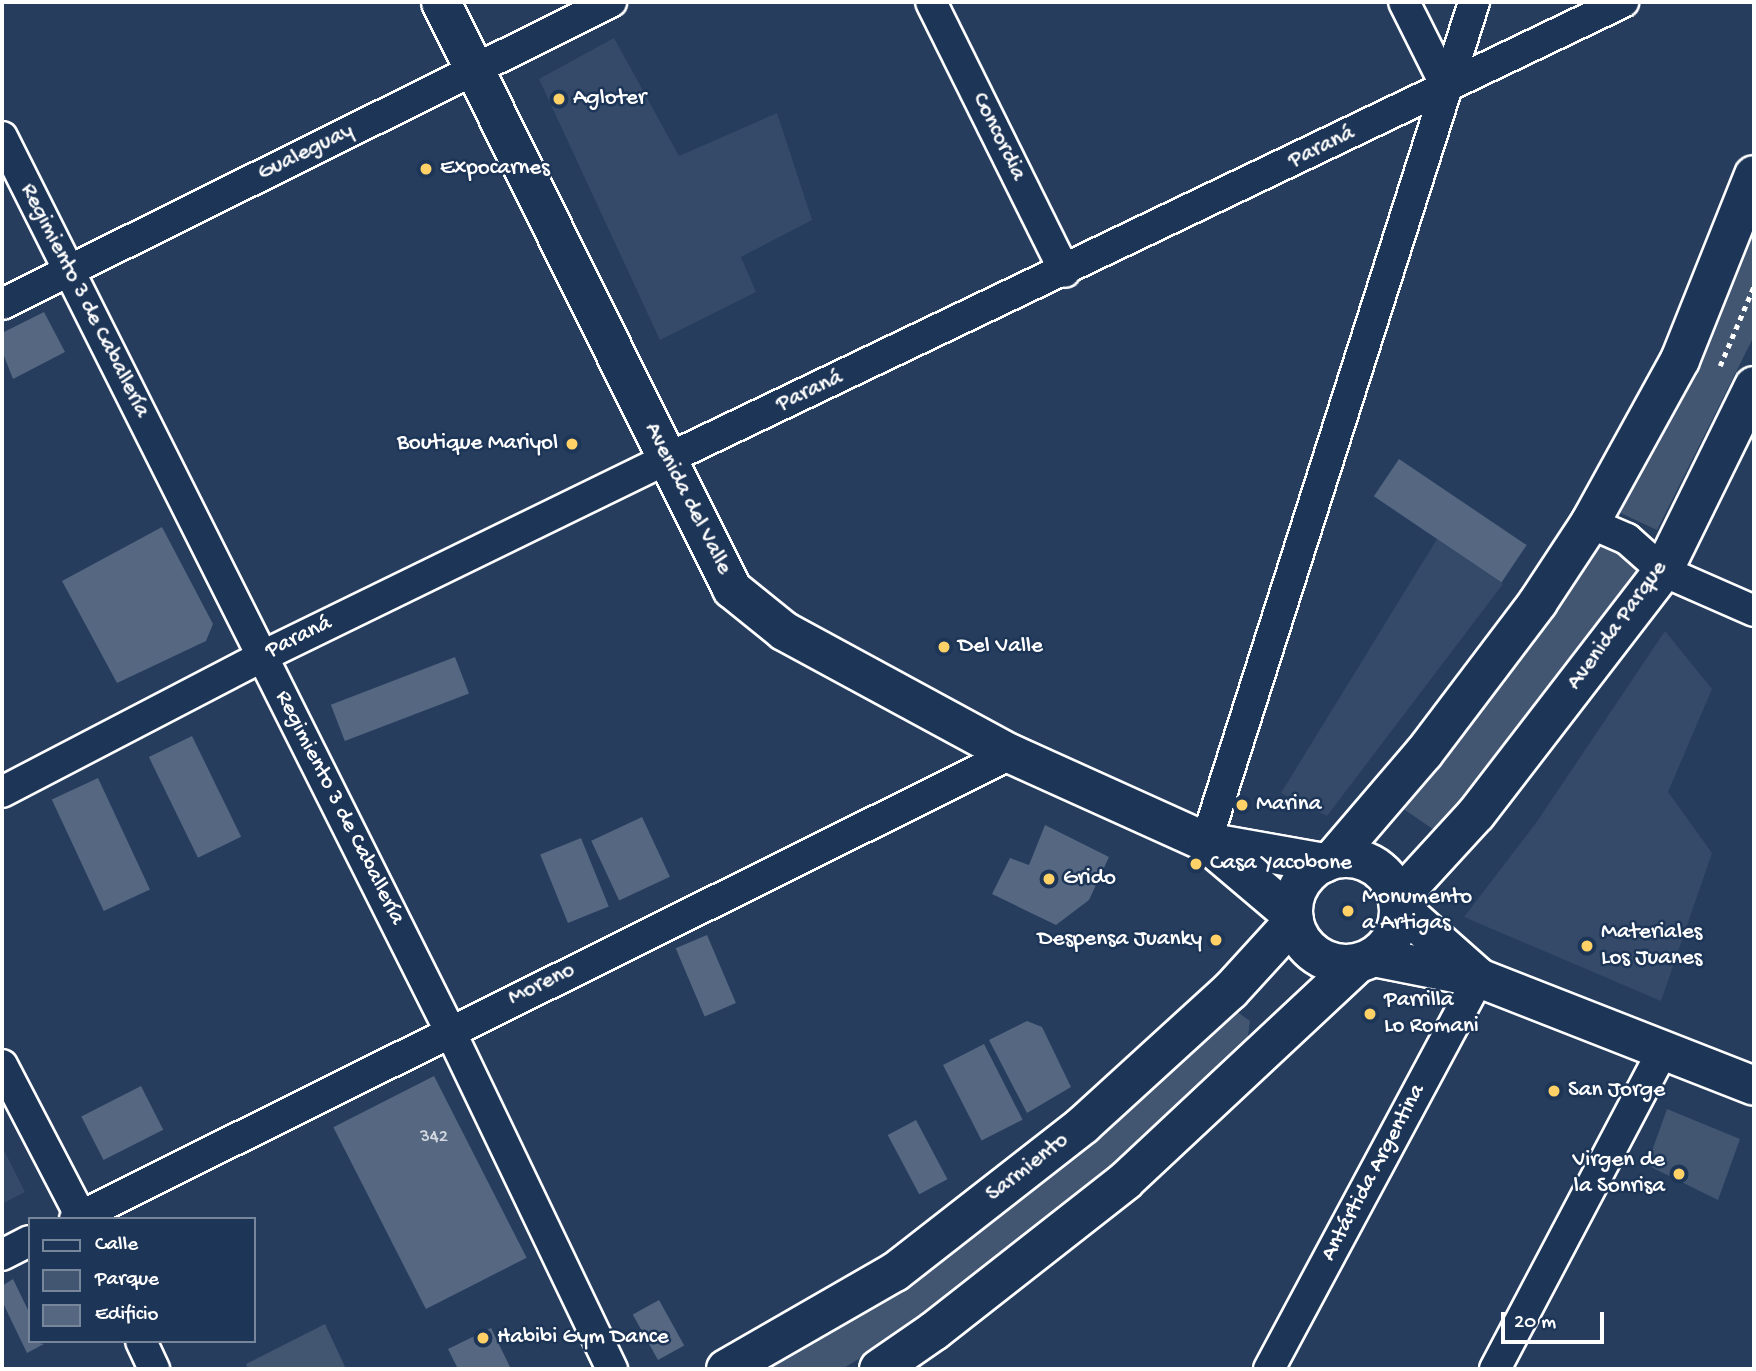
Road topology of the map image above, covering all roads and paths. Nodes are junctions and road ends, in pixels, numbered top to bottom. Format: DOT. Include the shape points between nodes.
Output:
graph roads {
  1 [pos="441,2"];
  2 [pos="611,2"];
  3 [pos="931,2"];
  4 [pos="1404,2"];
  5 [pos="1474,2"];
  6 [pos="1623,2"];
  7 [pos="474,69"];
  8 [pos="1447,88"];
  9 [pos="2,137"];
  10 [pos="1754,176"];
  11 [pos="69,270"];
  12 [pos="1065,272"];
  13 [pos="2,304"];
  14 [pos="1754,386"];
  15 [pos="667,459"];
  16 [pos="1590,523"];
  17 [pos="1663,570"];
  18 [pos="1754,611"];
  19 [pos="263,656"];
  20 [pos="1011,754"];
  21 [pos="2,792"];
  22 [pos="1206,842"];
  23 [pos="1329,861"];
  24 [pos="1398,903"];
  25 [pos="1293,918"];
  26 [pos="1366,960"];
  27 [pos="1479,978"];
  28 [pos="450,1031"];
  29 [pos="1664,1048"];
  30 [pos="2,1065"];
  31 [pos="1754,1086"];
  32 [pos="78,1217"];
  33 [pos="81,1217"];
  34 [pos="28,1242"];
  35 [pos="2,1255"];
  36 [pos="142,1343"];
  37 [pos="154,1369"];
  38 [pos="612,1369"];
  39 [pos="726,1369"];
  40 [pos="879,1369"];
  41 [pos="1269,1369"];
  42 [pos="1495,1369"];
  1 -- 7 [label="main road, Avenida del Valle"];
  2 -- 7 [label="street, Gualeguay"];
  3 -- 12 [label="street, Concordia"];
  4 -- 8 [label="street"];
  5 -- 8 [label="street"];
  6 -- 8 [label="street, Paraná"];
  7 -- 11 [label="street, Gualeguay"];
  7 -- 15 [label="main road, Avenida del Valle"];
  8 -- 12 [label="street, Paraná"];
  8 -- 22 [label="street"];
  9 -- 11 [label="street, Regimiento 3 de Caballería"];
  10 -- 16 [label="main road" via="1680,360"];
  11 -- 13 [label="street, Gualeguay"];
  11 -- 19 [label="street, Regimiento 3 de Caballería"];
  12 -- 15 [label="street, Paraná"];
  14 -- 17 [label="main road, Avenida Parque"];
  15 -- 19 [label="street, Paraná"];
  15 -- 20 [label="main road, Avenida del Valle" via="732,589 783,631"];
  16 -- 17 [label="street" via="1627,539"];
  16 -- 23 [label="main road" via="1538,602 1424,753"];
  17 -- 18 [label="street"];
  17 -- 24 [label="main road, Avenida Parque" via="1476,814"];
  19 -- 21 [label="street, Paraná"];
  19 -- 28 [label="street, Regimiento 3 de Caballería"];
  20 -- 22 [label="main road, Avenida del Valle"];
  20 -- 28 [label="street, Moreno"];
  22 -- 23 [label="main road"];
  22 -- 25 [label="main road"];
  23 -- 24 [label="main road" via="1349,858 1380,871"];
  23 -- 25 [label="main road" via="1303,880"];
  24 -- 26 [label="main road" via="1395,932"];
  24 -- 27 [label="main road"];
  25 -- 26 [label="main road" via="1307,948 1322,959"];
  25 -- 39 [label="main road, Sarmiento" via="1230,991 1083,1125 895,1272"];
  26 -- 27 [label="main road"];
  26 -- 40 [label="main road" via="1125,1181"];
  27 -- 29 [label="main road"];
  27 -- 41 [label="street, Antártida Argentina"];
  28 -- 33 [label="street, Moreno"];
  28 -- 38 [label="street, Regimiento 3 de Caballería"];
  29 -- 31 [label="main road"];
  29 -- 42 [label="street"];
  30 -- 32 [label="street"];
  34 -- 35 [label="street"];
  36 -- 37 [label="street"];
}
